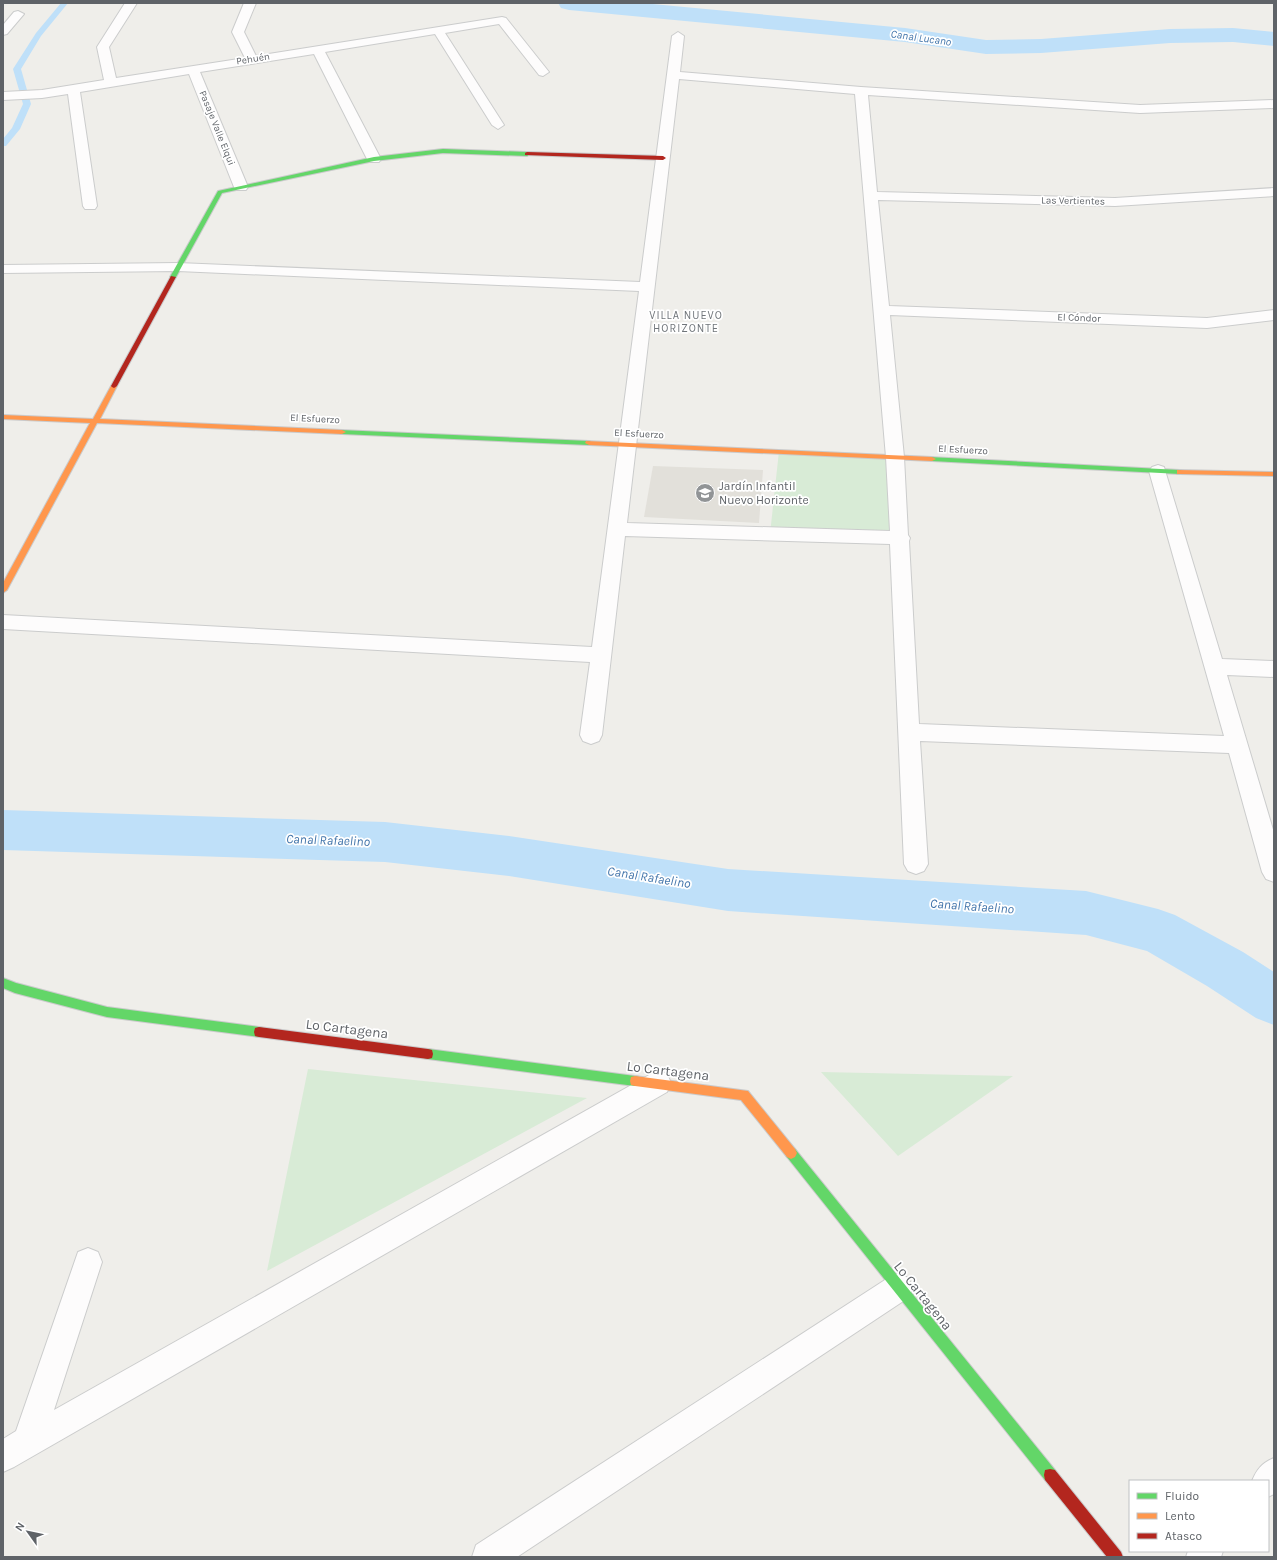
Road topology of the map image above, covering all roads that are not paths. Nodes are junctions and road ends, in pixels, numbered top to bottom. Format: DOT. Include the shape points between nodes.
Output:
graph roads {
  1 [pos="131,3"];
  2 [pos="250,3"];
  3 [pos="18,14"];
  4 [pos="438,30"];
  5 [pos="3,32"];
  6 [pos="678,36"];
  7 [pos="318,49"];
  8 [pos="252,59"];
  9 [pos="193,69"];
  10 [pos="543,72"];
  11 [pos="674,75"];
  12 [pos="111,82"];
  13 [pos="73,88"];
  14 [pos="861,91"];
  15 [pos="6,96"];
  16 [pos="1274,104"];
  17 [pos="498,125"];
  18 [pos="663,158"];
  19 [pos="374,159"];
  20 [pos="242,187"];
  21 [pos="1274,192"];
  22 [pos="872,196"];
  23 [pos="90,206"];
  24 [pos="178,267"];
  25 [pos="3,269"];
  26 [pos="647,287"];
  27 [pos="883,310"];
  28 [pos="1274,316"];
  29 [pos="3,416"];
  30 [pos="95,420"];
  31 [pos="627,444"];
  32 [pos="895,457"];
  33 [pos="1158,471"];
  34 [pos="1274,474"];
  35 [pos="617,528"];
  36 [pos="901,538"];
  37 [pos="3,590"];
  38 [pos="3,622"];
  39 [pos="601,654"];
  40 [pos="1213,666"];
  41 [pos="1274,668"];
  42 [pos="910,732"];
  43 [pos="591,734"];
  44 [pos="1237,745"];
  45 [pos="916,864"];
  46 [pos="1274,872"];
  47 [pos="3,983"];
  48 [pos="658,1083"];
  49 [pos="88,1262"];
  50 [pos="898,1288"];
  51 [pos="28,1441"];
  52 [pos="3,1456"];
  53 [pos="488,1557"];
  54 [pos="1116,1557"];
  1 -- 12 [label="street" via="103,48"];
  2 -- 8 [label="street" via="238,32"];
  3 -- 5 [label="street"];
  4 -- 7 [label="street, Pehuén"];
  4 -- 10 [label="street, Pehuén" via="502,20"];
  4 -- 17 [label="street"];
  6 -- 11 [label="street"];
  7 -- 8 [label="street, Pehuén"];
  7 -- 19 [label="street"];
  8 -- 9 [label="street, Pehuén"];
  9 -- 12 [label="street, Pehuén"];
  9 -- 20 [label="street, Pasaje Valle Elqui"];
  11 -- 14 [label="street"];
  11 -- 18 [label="street"];
  12 -- 13 [label="street, Pehuén"];
  13 -- 15 [label="street, Pehuén" via="42,94"];
  13 -- 23 [label="street"];
  14 -- 16 [label="street" via="1140,109"];
  14 -- 22 [label="street"];
  18 -- 19 [label="street" via="442,151"];
  18 -- 26 [label="street"];
  19 -- 20 [label="street"];
  20 -- 24 [label="street" via="220,192"];
  21 -- 22 [label="street, Las Vertientes" via="1115,202"];
  22 -- 27 [label="street"];
  24 -- 25 [label="street"];
  24 -- 26 [label="street"];
  24 -- 30 [label="street"];
  26 -- 31 [label="street"];
  27 -- 28 [label="street, El Cóndor" via="1207,323"];
  27 -- 32 [label="street"];
  29 -- 30 [label="street, El Esfuerzo"];
  30 -- 31 [label="street, El Esfuerzo"];
  30 -- 37 [label="street"];
  31 -- 32 [label="street, El Esfuerzo"];
  31 -- 35 [label="street"];
  32 -- 33 [label="street, El Esfuerzo"];
  32 -- 36 [label="street"];
  33 -- 34 [label="street, El Esfuerzo"];
  33 -- 40 [label="street"];
  35 -- 36 [label="street"];
  35 -- 39 [label="street"];
  36 -- 42 [label="street"];
  38 -- 39 [label="street"];
  39 -- 43 [label="street"];
  40 -- 41 [label="street"];
  40 -- 44 [label="street"];
  42 -- 44 [label="street"];
  42 -- 45 [label="street"];
  44 -- 46 [label="street"];
  47 -- 48 [label="street, Lo Cartagena" via="107,1012"];
  48 -- 50 [label="street, Lo Cartagena" via="744,1095"];
  48 -- 51 [label="street"];
  49 -- 51 [label="street"];
  50 -- 53 [label="street"];
  50 -- 54 [label="street, Lo Cartagena"];
  51 -- 52 [label="street"];
}
